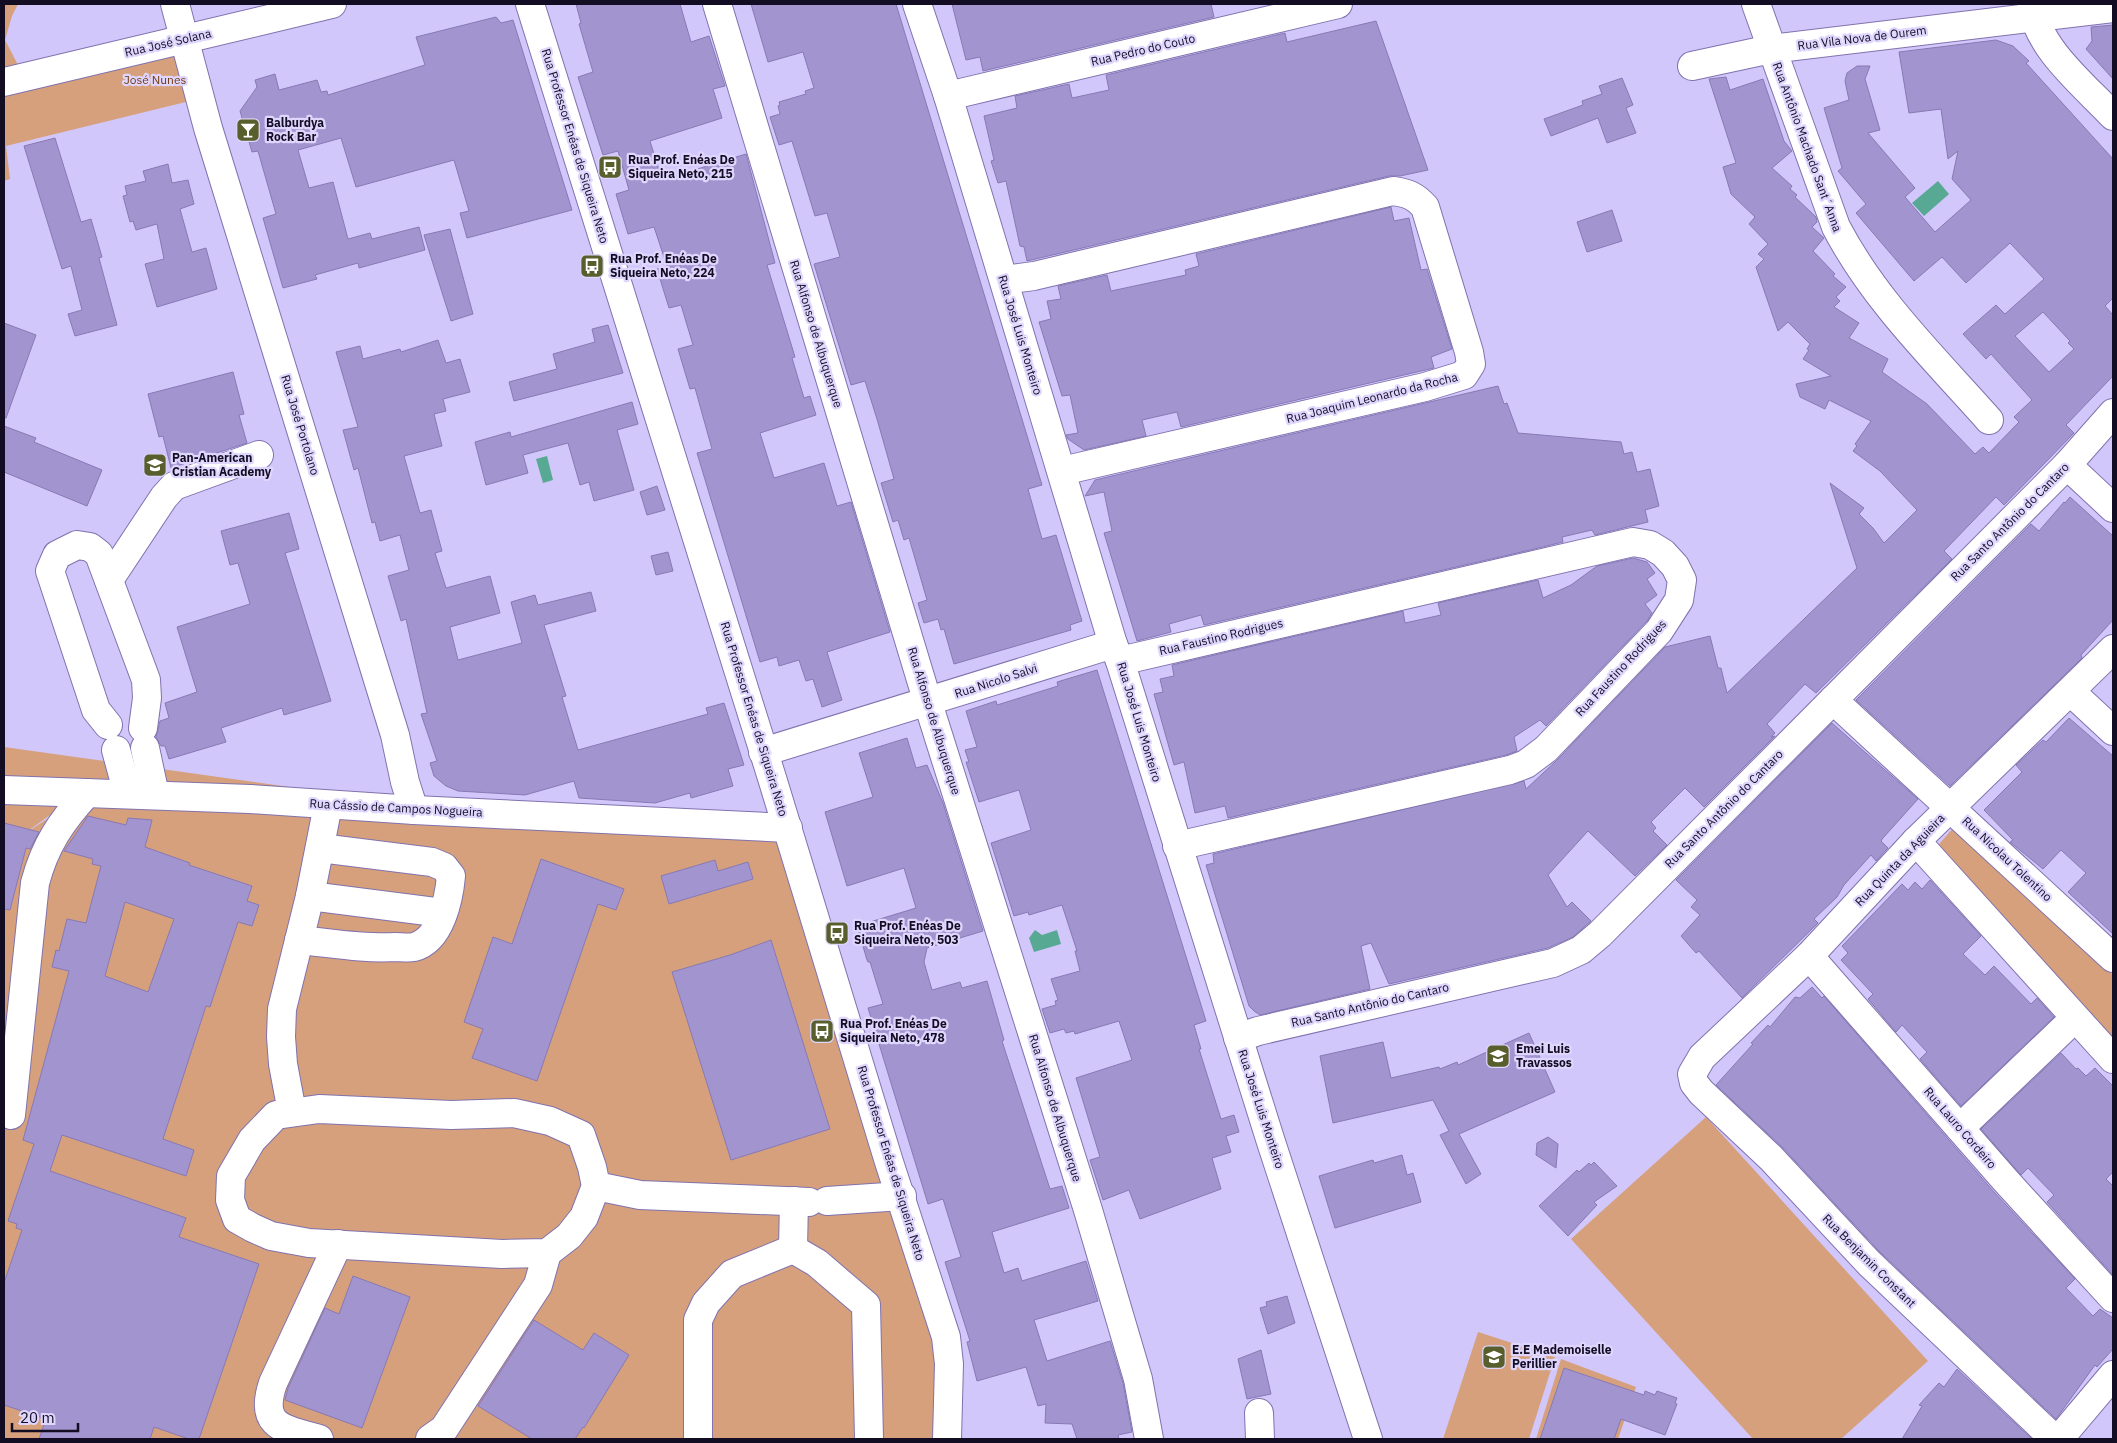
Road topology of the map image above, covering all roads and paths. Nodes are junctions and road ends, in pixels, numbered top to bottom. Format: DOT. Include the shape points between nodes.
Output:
graph roads {
  1 [pos="175,4"];
  2 [pos="332,4"];
  3 [pos="530,4"];
  4 [pos="717,4"];
  5 [pos="917,4"];
  6 [pos="1338,4"];
  7 [pos="1756,4"];
  8 [pos="2113,8"];
  9 [pos="2033,10"];
  10 [pos="185,39"];
  11 [pos="1772,49"];
  12 [pos="1692,66"];
  13 [pos="4,82"];
  14 [pos="948,96"];
  15 [pos="2113,116"];
  16 [pos="1004,280"];
  17 [pos="2113,413"];
  18 [pos="1989,420"];
  19 [pos="260,456"];
  20 [pos="2067,465"];
  21 [pos="1062,471"];
  22 [pos="2113,508"];
  23 [pos="109,580"];
  24 [pos="2113,649"];
  25 [pos="1117,653"];
  26 [pos="2071,692"];
  27 [pos="1833,700"];
  28 [pos="928,702"];
  29 [pos="2113,731"];
  30 [pos="110,732"];
  31 [pos="144,732"];
  32 [pos="764,752"];
  33 [pos="4,790"];
  34 [pos="86,793"];
  35 [pos="142,795"];
  36 [pos="328,805"];
  37 [pos="1952,808"];
  38 [pos="414,810"];
  39 [pos="788,828"];
  40 [pos="1916,841"];
  41 [pos="1177,846"];
  42 [pos="320,848"];
  43 [pos="310,896"];
  44 [pos="442,913"];
  45 [pos="299,940"];
  46 [pos="1808,956"];
  47 [pos="2113,958"];
  48 [pos="2075,1018"];
  49 [pos="1238,1038"];
  50 [pos="2113,1059"];
  51 [pos="1692,1074"];
  52 [pos="292,1112"];
  53 [pos="11,1115"];
  54 [pos="1960,1128"];
  55 [pos="596,1186"];
  56 [pos="902,1196"];
  57 [pos="810,1202"];
  58 [pos="338,1244"];
  59 [pos="794,1249"];
  60 [pos="547,1253"];
  61 [pos="2113,1298"];
  62 [pos="2113,1374"];
  63 [pos="1259,1412"];
  64 [pos="319,1439"];
  65 [pos="430,1439"];
  66 [pos="698,1439"];
  67 [pos="869,1439"];
  68 [pos="947,1439"];
  69 [pos="1149,1439"];
  70 [pos="1260,1439"];
  71 [pos="1368,1439"];
  72 [pos="2058,1439"];
  1 -- 10 [label="street, Rua José Portolano"];
  2 -- 10 [label="street, Rua José Solana"];
  3 -- 32 [label="street, Rua Professor Enéas de Siqueira Neto"];
  4 -- 28 [label="street, Rua Alfonso de Albuquerque"];
  5 -- 14 [label="street, Rua José Luis Monteiro"];
  6 -- 14 [label="street, Rua Pedro do Couto"];
  7 -- 11 [label="street, Rua Antônio Machado Sant´Anna"];
  8 -- 9 [label="street, Rua Vila Nova de Ourem"];
  9 -- 11 [label="street, Rua Vila Nova de Ourem"];
  9 -- 15 [label="street" via="2041,36 2053,53"];
  10 -- 13 [label="street, Rua José Solana"];
  10 -- 38 [label="street, Rua José Portolano" via="205,119 392,726 404,782"];
  11 -- 12 [label="street, Rua Vila Nova de Ourem"];
  11 -- 18 [label="street, Rua Antônio Machado Sant´Anna" via="1844,244 1890,308"];
  14 -- 16 [label="street, Rua José Luis Monteiro"];
  16 -- 21 [label="street, Rua José Luis Monteiro"];
  16 -- 21 [label="street, Rua Joaquim Leonardo da Rocha" via="1034,276 1393,191 1416,197 1428,216 1469,352 1470,368 1464,375 1425,387"];
  17 -- 20 [label="street, Rua Santo Antônio do Cantaro"];
  19 -- 23 [label="street" via="174,486"];
  20 -- 22 [label="street"];
  20 -- 27 [label="street, Rua Santo Antônio do Cantaro"];
  21 -- 25 [label="street, Rua José Luis Monteiro"];
  23 -- 30 [label="street" via="99,554 90,546 77,545 56,555 50,571 92,700"];
  23 -- 31 [label="street" via="146,680"];
  24 -- 26 [label="street, Rua Quinta da Aguieira"];
  25 -- 28 [label="street, Rua Nicolo Salvi"];
  25 -- 41 [label="street, Rua José Luis Monteiro"];
  25 -- 41 [label="street, Rua Faustino Rodrigues" via="1632,542 1650,545 1663,553 1682,580 1679,600 1659,631 1546,749 1526,764"];
  26 -- 29 [label="street"];
  26 -- 37 [label="street, Rua Quinta da Aguieira"];
  27 -- 37 [label="street, Rua Nicolau Tolentino"];
  27 -- 49 [label="street, Rua Santo Antônio do Cantaro" via="1600,934 1571,956"];
  28 -- 32 [label="street, Rua Nicolo Salvi"];
  28 -- 69 [label="street, Rua Alfonso de Albuquerque" via="1088,1210 1138,1379"];
  30 -- 31 [label="street"];
  30 -- 35 [label="street"];
  31 -- 35 [label="street"];
  32 -- 39 [label="street, Rua Professor Enéas de Siqueira Neto"];
  33 -- 34 [label="street, Rua Cássio de Campos Nogueira"];
  34 -- 35 [label="street, Rua Cássio de Campos Nogueira"];
  34 -- 53 [label="street" via="48,844 35,883"];
  35 -- 36 [label="street, Rua Cássio de Campos Nogueira"];
  36 -- 38 [label="street, Rua Cássio de Campos Nogueira"];
  36 -- 42 [label="street"];
  37 -- 40 [label="street, Rua Quinta da Aguieira"];
  37 -- 47 [label="street, Rua Nicolau Tolentino"];
  38 -- 39 [label="street, Rua Cássio de Campos Nogueira"];
  39 -- 56 [label="street, Rua Professor Enéas de Siqueira Neto"];
  40 -- 46 [label="street, Rua Quinta da Aguieira"];
  40 -- 48 [label="street"];
  41 -- 49 [label="street, Rua José Luis Monteiro"];
  42 -- 43 [label="street"];
  42 -- 44 [label="street" via="432,862 444,867 451,876"];
  43 -- 44 [label="street"];
  43 -- 45 [label="street"];
  44 -- 45 [label="street" via="429,938 415,947 384,948"];
  45 -- 52 [label="street" via="282,1008 283,1064"];
  46 -- 51 [label="street, Rua Quinta da Aguieira" via="1702,1057"];
  46 -- 54 [label="street, Rua Lauro Cordeiro"];
  48 -- 50 [label="street"];
  48 -- 54 [label="street"];
  49 -- 71 [label="street, Rua José Luis Monteiro"];
  51 -- 72 [label="street, Rua Benjamin Constant" via="1701,1092 1771,1158 1869,1263"];
  52 -- 55 [label="street" via="319,1109 450,1115 514,1113 550,1120 581,1135"];
  52 -- 58 [label="street" via="276,1115 252,1140 231,1176 230,1200 237,1219 265,1234 309,1243"];
  54 -- 61 [label="street, Rua Lauro Cordeiro"];
  55 -- 57 [label="street" via="640,1195"];
  55 -- 60 [label="street" via="584,1217 569,1236"];
  56 -- 57 [label="street"];
  56 -- 68 [label="street, Rua Professor Enéas de Siqueira Neto" via="946,1336 950,1364"];
  57 -- 59 [label="street"];
  58 -- 60 [label="street" via="502,1254"];
  58 -- 64 [label="street" via="267,1400 268,1412 285,1429"];
  59 -- 66 [label="street" via="732,1274 706,1303 698,1320"];
  59 -- 67 [label="street" via="866,1305"];
  60 -- 65 [label="street" via="538,1285 444,1429"];
  62 -- 72 [label="street"];
  63 -- 70 [label="street"];
}
